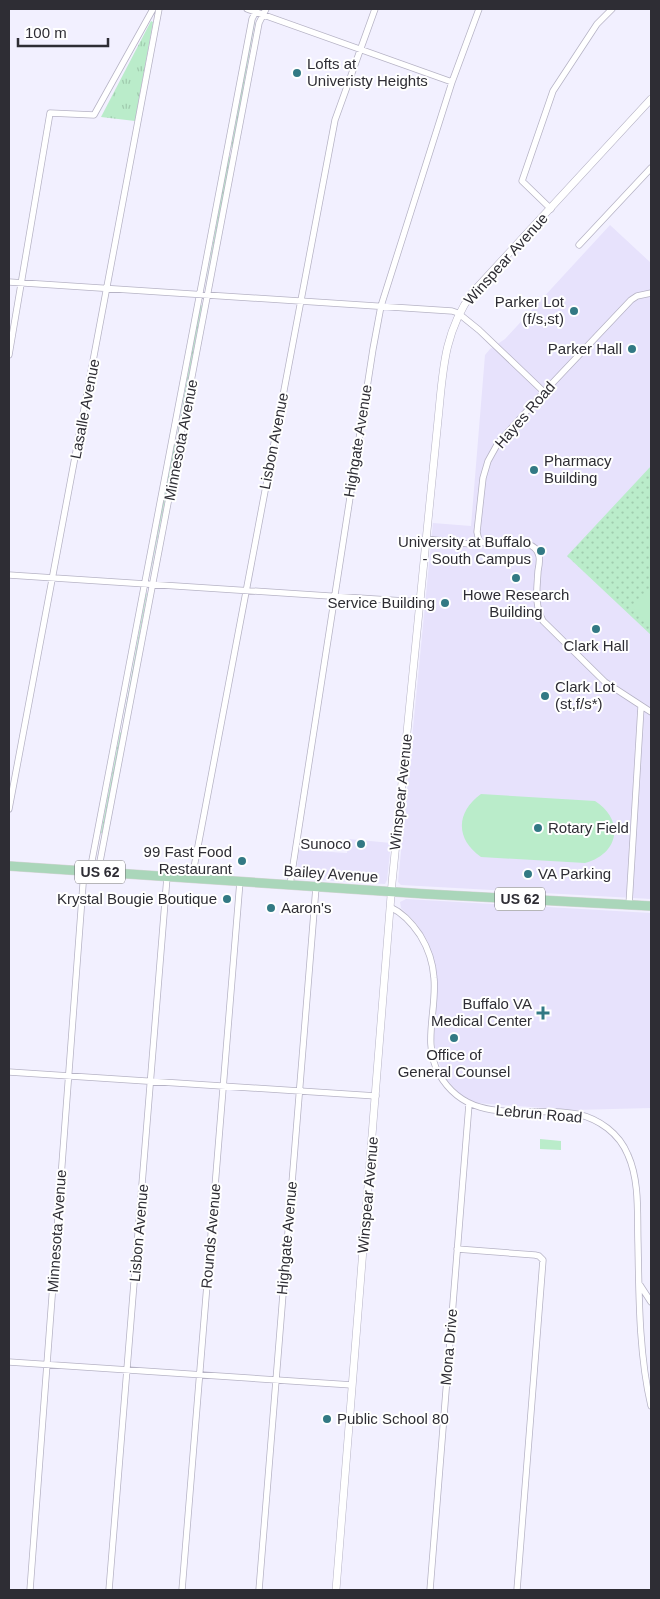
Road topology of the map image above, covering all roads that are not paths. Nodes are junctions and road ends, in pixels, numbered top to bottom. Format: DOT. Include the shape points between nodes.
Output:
graph roads {
  1 [pos="153,9"];
  2 [pos="159,9"];
  3 [pos="247,9"];
  4 [pos="375,9"];
  5 [pos="479,9"];
  6 [pos="612,9"];
  7 [pos="256,10"];
  8 [pos="264,12"];
  9 [pos="359,49"];
  10 [pos="452,82"];
  11 [pos="651,99"];
  12 [pos="227,152"];
  13 [pos="235,154"];
  14 [pos="651,168"];
  15 [pos="551,209"];
  16 [pos="579,245"];
  17 [pos="9,282"];
  18 [pos="21,282"];
  19 [pos="106,288"];
  20 [pos="651,293"];
  21 [pos="200,294"];
  22 [pos="209,294"];
  23 [pos="300,301"];
  24 [pos="381,306"];
  25 [pos="458,313"];
  26 [pos="9,355"];
  27 [pos="544,392"];
  28 [pos="172,439"];
  29 [pos="180,441"];
  30 [pos="426,539"];
  31 [pos="479,541"];
  32 [pos="9,575"];
  33 [pos="52,578"];
  34 [pos="145,583"];
  35 [pos="153,584"];
  36 [pos="246,590"];
  37 [pos="335,596"];
  38 [pos="420,602"];
  39 [pos="641,706"];
  40 [pos="651,712"];
  41 [pos="117,726"];
  42 [pos="126,728"];
  43 [pos="9,809"];
  44 [pos="9,866"];
  45 [pos="91,871"];
  46 [pos="167,876"];
  47 [pos="192,878"];
  48 [pos="240,882"];
  49 [pos="290,885"];
  50 [pos="316,886"];
  51 [pos="392,892"];
  52 [pos="629,905"];
  53 [pos="390,906"];
  54 [pos="651,906"];
  55 [pos="9,1072"];
  56 [pos="69,1076"];
  57 [pos="151,1082"];
  58 [pos="223,1086"];
  59 [pos="300,1091"];
  60 [pos="376,1096"];
  61 [pos="469,1104"];
  62 [pos="458,1249"];
  63 [pos="640,1285"];
  64 [pos="651,1302"];
  65 [pos="9,1362"];
  66 [pos="46,1364"];
  67 [pos="127,1369"];
  68 [pos="200,1374"];
  69 [pos="276,1380"];
  70 [pos="352,1385"];
  71 [pos="651,1385"];
  72 [pos="648,1394"];
  73 [pos="651,1406"];
  74 [pos="30,1590"];
  75 [pos="110,1590"];
  76 [pos="182,1590"];
  77 [pos="259,1590"];
  78 [pos="336,1590"];
  79 [pos="430,1590"];
  80 [pos="517,1590"];
  1 -- 18 [label="street" via="94,115 50,113"];
  2 -- 19 [label="street, Lasalle Avenue"];
  3 -- 7 [label="street"];
  4 -- 9 [label="street, Lisbon Avenue"];
  5 -- 10 [label="street, Highgate Avenue"];
  6 -- 15 [label="street" via="597,24 553,91 522,182"];
  7 -- 8 [label="street"];
  7 -- 12 [label="street, Minnesota Avenue"];
  8 -- 9 [label="street"];
  8 -- 13 [label="street, Minnesota Avenue" via="259,23"];
  9 -- 10 [label="street"];
  9 -- 23 [label="street, Lisbon Avenue" via="335,120"];
  10 -- 24 [label="street, Highgate Avenue"];
  11 -- 15 [label="street, Winspear Avenue"];
  12 -- 13 [label="street"];
  12 -- 21 [label="street, Minnesota Avenue"];
  13 -- 22 [label="street, Minnesota Avenue"];
  14 -- 16 [label="street"];
  15 -- 25 [label="street, Winspear Avenue" via="472,293"];
  17 -- 18 [label="street"];
  18 -- 19 [label="street"];
  18 -- 26 [label="street"];
  19 -- 21 [label="street"];
  19 -- 33 [label="street, Lasalle Avenue"];
  20 -- 27 [label="street, Hayes Road" via="631,300"];
  21 -- 22 [label="street"];
  21 -- 28 [label="street, Minnesota Avenue"];
  22 -- 23 [label="street"];
  22 -- 29 [label="street, Minnesota Avenue"];
  23 -- 24 [label="street"];
  23 -- 36 [label="street, Lisbon Avenue"];
  24 -- 25 [label="street"];
  24 -- 37 [label="street, Highgate Avenue"];
  25 -- 27 [label="street"];
  25 -- 30 [label="street, Winspear Avenue" via="444,362"];
  27 -- 31 [label="street, Hayes Road" via="504,436 488,461 481,486"];
  28 -- 29 [label="street"];
  28 -- 34 [label="street, Minnesota Avenue"];
  29 -- 35 [label="street, Minnesota Avenue"];
  30 -- 31 [label="street" via="470,544"];
  30 -- 38 [label="street, Winspear Avenue"];
  31 -- 39 [label="street" via="489,545 526,543 536,548 540,558 536,602 543,621 605,682"];
  32 -- 33 [label="street"];
  33 -- 34 [label="street"];
  33 -- 43 [label="street, Lasalle Avenue"];
  34 -- 35 [label="street"];
  34 -- 41 [label="street, Minnesota Avenue"];
  35 -- 36 [label="street"];
  35 -- 42 [label="street, Minnesota Avenue"];
  36 -- 37 [label="street"];
  36 -- 47 [label="street, Lisbon Avenue"];
  37 -- 38 [label="street"];
  37 -- 49 [label="street, Highgate Avenue"];
  38 -- 51 [label="street, Winspear Avenue"];
  39 -- 40 [label="street"];
  39 -- 52 [label="street"];
  41 -- 42 [label="street"];
  41 -- 45 [label="street, Minnesota Avenue"];
  42 -- 45 [label="street, Minnesota Avenue"];
  44 -- 45 [label="main road, Bailey Avenue / US 62"];
  45 -- 46 [label="main road, Bailey Avenue / US 62"];
  45 -- 56 [label="street, Minnesota Avenue"];
  46 -- 47 [label="main road, Bailey Avenue / US 62"];
  46 -- 57 [label="street, Lisbon Avenue"];
  47 -- 48 [label="main road, Bailey Avenue / US 62"];
  48 -- 49 [label="main road, Bailey Avenue / US 62"];
  48 -- 58 [label="street, Rounds Avenue"];
  49 -- 50 [label="main road, Bailey Avenue / US 62"];
  50 -- 51 [label="main road, Bailey Avenue / US 62"];
  50 -- 59 [label="street, Highgate Avenue"];
  51 -- 52 [label="main road, Bailey Avenue / US 62"];
  51 -- 53 [label="street, Winspear Avenue"];
  52 -- 54 [label="main road, Bailey Avenue / US 62"];
  53 -- 60 [label="street, Winspear Avenue"];
  53 -- 61 [label="street, Lebrun Road" via="405,916 427,949 434,980 430,1036 434,1062 442,1080"];
  55 -- 56 [label="street"];
  56 -- 57 [label="street"];
  56 -- 66 [label="street, Minnesota Avenue"];
  57 -- 58 [label="street"];
  57 -- 67 [label="street, Lisbon Avenue"];
  58 -- 59 [label="street"];
  58 -- 68 [label="street, Rounds Avenue"];
  59 -- 60 [label="street"];
  59 -- 69 [label="street, Highgate Avenue"];
  60 -- 70 [label="street, Winspear Avenue"];
  61 -- 62 [label="street, Mona Drive"];
  61 -- 63 [label="street, Lebrun Road" via="501,1111 584,1116 605,1126 618,1137 628,1153 635,1180"];
  62 -- 79 [label="street, Mona Drive"];
  62 -- 80 [label="street" via="535,1255 543,1260"];
  63 -- 64 [label="street"];
  63 -- 72 [label="street, Lebrun Road"];
  65 -- 66 [label="street"];
  66 -- 67 [label="street"];
  66 -- 74 [label="street, Minnesota Avenue"];
  67 -- 68 [label="street"];
  67 -- 75 [label="street, Lisbon Avenue"];
  68 -- 69 [label="street"];
  68 -- 76 [label="street, Rounds Avenue"];
  69 -- 70 [label="street"];
  69 -- 77 [label="street, Highgate Avenue"];
  70 -- 78 [label="street, Winspear Avenue"];
  71 -- 72 [label="street"];
  72 -- 73 [label="street, Lebrun Road"];
}
